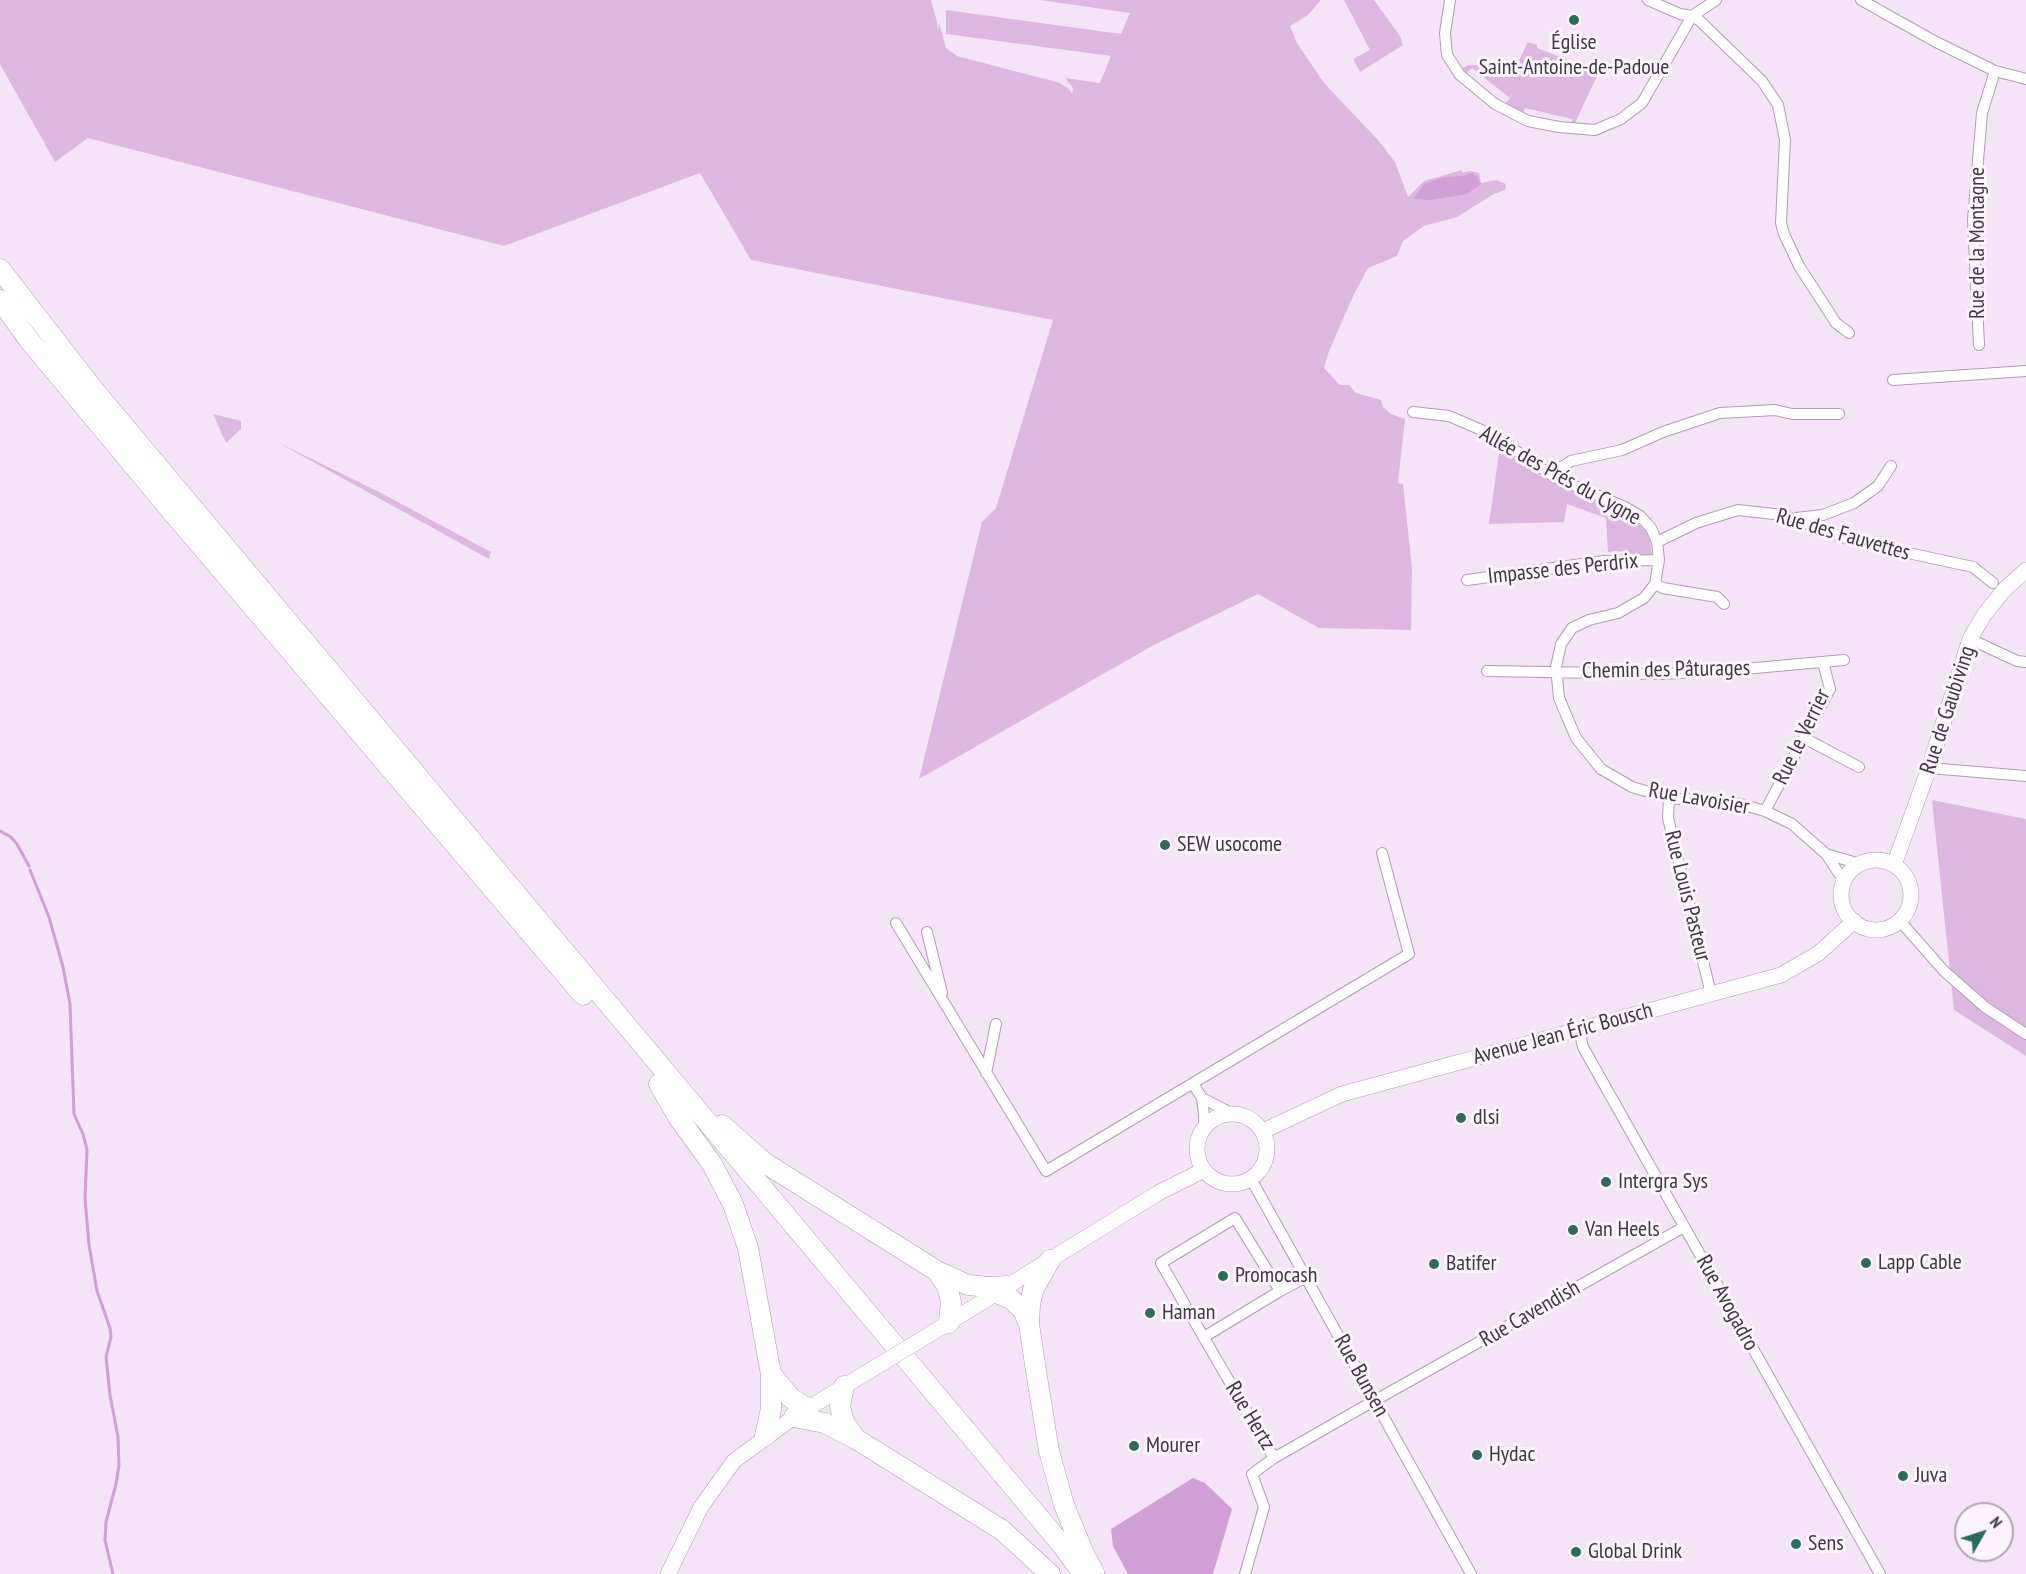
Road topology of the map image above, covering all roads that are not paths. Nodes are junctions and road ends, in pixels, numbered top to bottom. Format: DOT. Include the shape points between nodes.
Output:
graph roads {
  1 [pos="1450,0"];
  2 [pos="1648,0"];
  3 [pos="1716,0"];
  4 [pos="1861,0"];
  5 [pos="1692,16"];
  6 [pos="1995,71"];
  7 [pos="2026,80"];
  8 [pos="0,269"];
  9 [pos="0,300"];
  10 [pos="1849,333"];
  11 [pos="1978,345"];
  12 [pos="2026,371"];
  13 [pos="1893,380"];
  14 [pos="1413,412"];
  15 [pos="1839,414"];
  16 [pos="1891,466"];
  17 [pos="1554,477"];
  18 [pos="1794,519"];
  19 [pos="1658,542"];
  20 [pos="1659,560"];
  21 [pos="2026,570"];
  22 [pos="1467,580"];
  23 [pos="1993,583"];
  24 [pos="1654,584"];
  25 [pos="1724,604"];
  26 [pos="1970,639"];
  27 [pos="1844,660"];
  28 [pos="1823,662"];
  29 [pos="2026,662"];
  30 [pos="1487,671"];
  31 [pos="1556,672"];
  32 [pos="1804,738"];
  33 [pos="1859,767"];
  34 [pos="1929,768"];
  35 [pos="2026,776"];
  36 [pos="1669,798"];
  37 [pos="1765,811"];
  38 [pos="1382,854"];
  39 [pos="1826,854"];
  40 [pos="1860,864"];
  41 [pos="1894,865"];
  42 [pos="1844,881"];
  43 [pos="1854,921"];
  44 [pos="1900,921"];
  45 [pos="896,923"];
  46 [pos="927,932"];
  47 [pos="1711,994"];
  48 [pos="944,1002"];
  49 [pos="996,1024"];
  50 [pos="627,1027"];
  51 [pos="1579,1029"];
  52 [pos="2026,1034"];
  53 [pos="986,1073"];
  54 [pos="659,1084"];
  55 [pos="1194,1084"];
  56 [pos="1202,1098"];
  57 [pos="1233,1114"];
  58 [pos="1204,1129"];
  59 [pos="1263,1131"];
  60 [pos="1204,1170"];
  61 [pos="1251,1179"];
  62 [pos="1684,1227"];
  63 [pos="1050,1260"];
  64 [pos="937,1271"];
  65 [pos="1306,1277"];
  66 [pos="1002,1290"];
  67 [pos="1280,1291"];
  68 [pos="949,1323"];
  69 [pos="1029,1324"];
  70 [pos="1204,1337"];
  71 [pos="771,1374"];
  72 [pos="844,1386"];
  73 [pos="1375,1401"];
  74 [pos="801,1413"];
  75 [pos="765,1436"];
  76 [pos="856,1439"];
  77 [pos="1274,1458"];
  78 [pos="668,1574"];
  79 [pos="1050,1574"];
  80 [pos="1068,1574"];
  81 [pos="1083,1574"];
  82 [pos="1096,1574"];
  83 [pos="1245,1574"];
  84 [pos="1471,1574"];
  85 [pos="1880,1574"];
  1 -- 5 [label="street" via="1444,33 1447,55 1460,75 1495,104 1528,121 1595,130 1622,119 1641,103"];
  2 -- 5 [label="street"];
  3 -- 5 [label="street"];
  4 -- 6 [label="street"];
  5 -- 10 [label="street" via="1762,81 1778,105 1785,140 1781,223 1784,234 1799,266 1836,323"];
  6 -- 7 [label="street"];
  6 -- 11 [label="street, Rue de la Montagne" via="1982,113 1973,220"];
  8 -- 50 [label="highway" via="93,389"];
  9 -- 54 [label="highway" via="173,513"];
  12 -- 13 [label="street"];
  14 -- 17 [label="street, Allée des Prés du Cygne" via="1449,416 1493,435"];
  15 -- 17 [label="street" via="1775,410 1720,413 1622,450 1571,461"];
  16 -- 18 [label="street" via="1878,486 1854,502 1822,515"];
  17 -- 19 [label="street, Allée des Prés du Cygne" via="1640,516"];
  18 -- 19 [label="street, Rue des Fauvettes" via="1738,510 1696,523"];
  18 -- 23 [label="street, Rue des Fauvettes" via="1853,541 1973,567"];
  19 -- 20 [label="street, Allée des Prés du Cygne"];
  20 -- 22 [label="street, Impasse des Perdrix" via="1604,561"];
  20 -- 24 [label="street, Allée des Prés du Cygne"];
  21 -- 26 [label="main road, Rue de Gaubiving" via="1990,606"];
  24 -- 25 [label="street" via="1717,597"];
  24 -- 31 [label="street" via="1644,598 1618,613 1572,628 1561,644"];
  26 -- 29 [label="street"];
  26 -- 34 [label="main road, Rue de Gaubiving"];
  27 -- 28 [label="street, Chemin des Pâturages"];
  28 -- 31 [label="street, Chemin des Pâturages" via="1663,674"];
  28 -- 32 [label="street, Rue le Verrier" via="1830,689"];
  30 -- 31 [label="street, Chemin des Pâturages"];
  31 -- 36 [label="street, Rue Lavoisier" via="1559,698 1576,738 1601,769 1632,787"];
  32 -- 33 [label="street"];
  32 -- 37 [label="street, Rue le Verrier"];
  34 -- 35 [label="street"];
  34 -- 41 [label="main road, Rue de Gaubiving"];
  36 -- 37 [label="street, Rue Lavoisier" via="1740,804"];
  36 -- 47 [label="street, Rue Louis Pasteur" via="1668,818"];
  37 -- 39 [label="street, Rue Lavoisier" via="1792,824"];
  38 -- 55 [label="street" via="1409,954"];
  39 -- 40 [label="street, Rue Lavoisier"];
  39 -- 42 [label="street, Rue Lavoisier"];
  40 -- 41 [label="main road" via="1872,860"];
  40 -- 42 [label="main road"];
  41 -- 44 [label="main road" via="1911,891"];
  42 -- 43 [label="main road" via="1842,903"];
  43 -- 44 [label="main road" via="1862,927 1882,929"];
  43 -- 47 [label="main road, Avenue Jean Éric Bousch" via="1819,953 1781,975"];
  44 -- 52 [label="street" via="1944,971 1985,1007"];
  45 -- 48 [label="street"];
  46 -- 48 [label="street"];
  47 -- 51 [label="main road, Avenue Jean Éric Bousch"];
  48 -- 53 [label="street"];
  49 -- 53 [label="street"];
  50 -- 64 [label="highway" via="765,1163"];
  50 -- 81 [label="highway"];
  51 -- 59 [label="main road, Avenue Jean Éric Bousch" via="1342,1094"];
  51 -- 62 [label="street, Rue Avogadro" via="1583,1047"];
  53 -- 55 [label="street" via="1046,1171"];
  54 -- 71 [label="highway" via="712,1164 733,1204 748,1248"];
  54 -- 80 [label="highway"];
  55 -- 56 [label="street"];
  56 -- 57 [label="street"];
  56 -- 58 [label="street"];
  57 -- 58 [label="main road" via="1213,1119"];
  57 -- 59 [label="main road" via="1255,1122"];
  58 -- 60 [label="main road" via="1198,1155"];
  59 -- 61 [label="main road" via="1266,1158"];
  60 -- 61 [label="main road" via="1226,1183 1239,1184"];
  60 -- 63 [label="main road" via="1158,1193"];
  61 -- 65 [label="street, Rue Bunsen"];
  62 -- 73 [label="street, Rue Cavendish"];
  62 -- 85 [label="street, Rue Avogadro"];
  63 -- 66 [label="main road"];
  63 -- 69 [label="highway" via="1033,1290"];
  64 -- 66 [label="highway" via="968,1285"];
  64 -- 68 [label="highway" via="951,1302"];
  65 -- 67 [label="street"];
  65 -- 73 [label="street, Rue Bunsen"];
  66 -- 68 [label="main road"];
  66 -- 69 [label="highway" via="1023,1310"];
  67 -- 70 [label="street"];
  67 -- 70 [label="street, Rue Hertz" via="1235,1218 1161,1263"];
  68 -- 72 [label="main road, bridge"];
  69 -- 82 [label="highway" via="1050,1451 1064,1505"];
  70 -- 77 [label="street, Rue Hertz"];
  71 -- 74 [label="highway"];
  71 -- 75 [label="highway" via="771,1408"];
  72 -- 74 [label="main road"];
  72 -- 76 [label="highway" via="840,1406 844,1422"];
  73 -- 77 [label="street, Rue Hertz"];
  73 -- 84 [label="street, Rue Bunsen"];
  74 -- 75 [label="main road"];
  74 -- 76 [label="highway"];
  75 -- 78 [label="main road" via="734,1461 701,1507"];
  76 -- 79 [label="highway" via="1002,1530"];
  77 -- 83 [label="street" via="1252,1474 1264,1507"];
}
